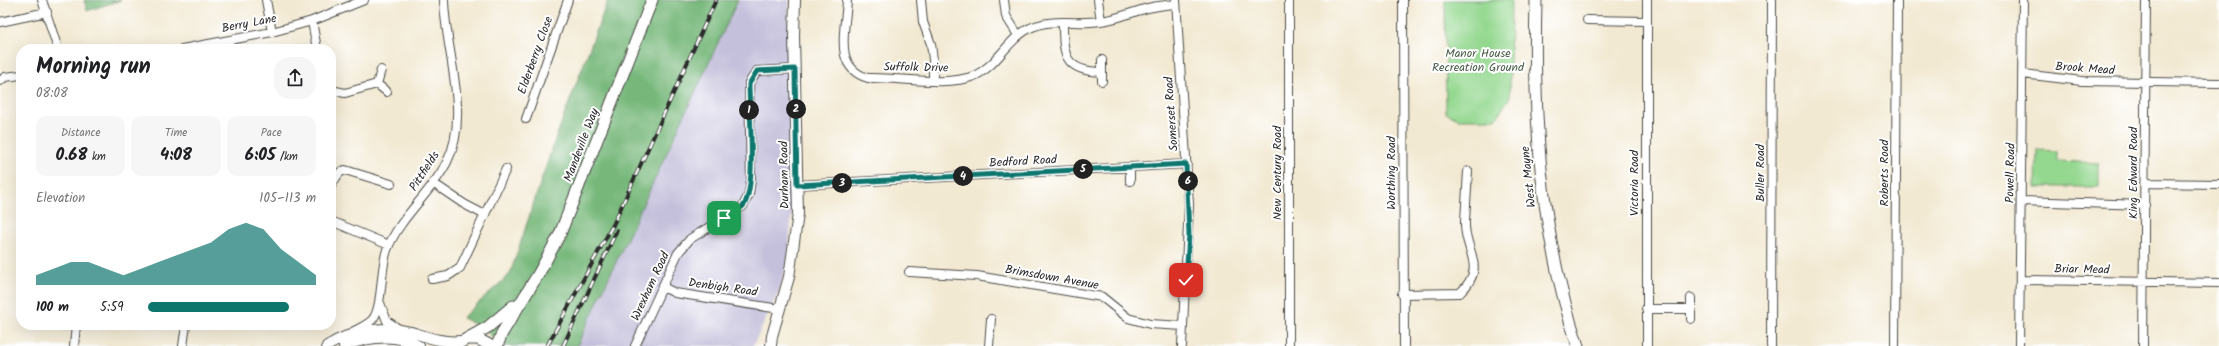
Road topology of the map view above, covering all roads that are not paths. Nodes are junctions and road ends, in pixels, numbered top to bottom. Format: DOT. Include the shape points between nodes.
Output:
graph roads {
  1 [pos="42,0"];
  2 [pos="266,0"];
  3 [pos="364,0"];
  4 [pos="444,0"];
  5 [pos="568,0"];
  6 [pos="652,0"];
  7 [pos="795,0"];
  8 [pos="847,0"];
  9 [pos="921,0"];
  10 [pos="1004,0"];
  11 [pos="1098,0"];
  12 [pos="1289,0"];
  13 [pos="1403,0"];
  14 [pos="1536,0"];
  15 [pos="1647,0"];
  16 [pos="1772,0"];
  17 [pos="1897,0"];
  18 [pos="2023,0"];
  19 [pos="2146,0"];
  20 [pos="1176,2"];
  21 [pos="47,12"];
  22 [pos="1587,20"];
  23 [pos="1646,20"];
  24 [pos="312,21"];
  25 [pos="1101,21"];
  26 [pos="0,22"];
  27 [pos="1063,22"];
  28 [pos="272,32"];
  29 [pos="1018,35"];
  30 [pos="57,44"];
  31 [pos="219,44"];
  32 [pos="316,44"];
  33 [pos="1102,60"];
  34 [pos="795,69"];
  35 [pos="381,70"];
  36 [pos="2023,74"];
  37 [pos="16,76"];
  38 [pos="933,80"];
  39 [pos="0,81"];
  40 [pos="2146,82"];
  41 [pos="377,84"];
  42 [pos="2219,84"];
  43 [pos="336,91"];
  44 [pos="387,92"];
  45 [pos="526,119"];
  46 [pos="1186,164"];
  47 [pos="1130,168"];
  48 [pos="506,169"];
  49 [pos="1468,171"];
  50 [pos="336,177"];
  51 [pos="1130,181"];
  52 [pos="433,183"];
  53 [pos="2146,183"];
  54 [pos="391,184"];
  55 [pos="2219,184"];
  56 [pos="797,185"];
  57 [pos="2022,202"];
  58 [pos="2145,205"];
  59 [pos="486,215"];
  60 [pos="336,223"];
  61 [pos="389,245"];
  62 [pos="910,272"];
  63 [pos="432,279"];
  64 [pos="2020,280"];
  65 [pos="2144,282"];
  66 [pos="2219,283"];
  67 [pos="663,287"];
  68 [pos="525,294"];
  69 [pos="1402,294"];
  70 [pos="380,298"];
  71 [pos="1691,298"];
  72 [pos="780,309"];
  73 [pos="1646,309"];
  74 [pos="1691,309"];
  75 [pos="991,319"];
  76 [pos="1691,319"];
  77 [pos="1184,326"];
  78 [pos="76,330"];
  79 [pos="186,330"];
  80 [pos="404,331"];
  81 [pos="460,342"];
  82 [pos="336,344"];
  83 [pos="74,346"];
  84 [pos="184,346"];
  85 [pos="419,346"];
  86 [pos="491,346"];
  87 [pos="498,346"];
  88 [pos="635,346"];
  89 [pos="771,346"];
  90 [pos="989,346"];
  91 [pos="1182,346"];
  92 [pos="1289,346"];
  93 [pos="1404,346"];
  94 [pos="1578,346"];
  95 [pos="1647,346"];
  96 [pos="1771,346"];
  97 [pos="1895,346"];
  98 [pos="2020,346"];
  99 [pos="2143,346"];
  1 -- 21 [label="street"];
  2 -- 28 [label="street"];
  3 -- 24 [label="street, Berry Lane"];
  4 -- 52 [label="street, Pittfields" via="455,91 456,124 448,161"];
  5 -- 45 [label="street, Elderberry Close"];
  6 -- 68 [label="main road, Mandeville Way" via="563,227"];
  7 -- 34 [label="street, Durham Road"];
  8 -- 38 [label="street, Suffolk Drive" via="843,46 847,65 852,70 868,78"];
  9 -- 38 [label="street" via="923,22 931,44"];
  10 -- 29 [label="street" via="1006,16"];
  11 -- 25 [label="street"];
  12 -- 92 [label="street, New Century Road"];
  13 -- 69 [label="street, Worthing Road"];
  14 -- 94 [label="main road, West Mayne" via="1534,75 1540,174 1551,243"];
  15 -- 23 [label="street, Victoria Road"];
  16 -- 96 [label="street, Buller Road"];
  17 -- 97 [label="street, Roberts Road"];
  18 -- 36 [label="street, Powell Road"];
  19 -- 40 [label="street, King Edward Road"];
  20 -- 25 [label="street, Suffolk Drive"];
  20 -- 46 [label="street, Somerset Road"];
  21 -- 26 [label="street"];
  21 -- 30 [label="street"];
  22 -- 23 [label="street"];
  23 -- 73 [label="street, Victoria Road"];
  24 -- 28 [label="street, Berry Lane"];
  24 -- 32 [label="street"];
  25 -- 27 [label="street, Suffolk Drive"];
  27 -- 29 [label="street, Suffolk Drive" via="1040,24"];
  27 -- 33 [label="street" via="1065,55 1071,64 1102,76"];
  28 -- 31 [label="street, Berry Lane"];
  29 -- 38 [label="street, Suffolk Drive" via="988,67 974,76 957,80"];
  34 -- 56 [label="street, Durham Road"];
  34 -- 67 [label="street, Wrexham Road" via="757,71 752,76 749,84 749,194 743,206 690,238 678,253"];
  35 -- 41 [label="street"];
  36 -- 40 [label="street, Brook Mead" via="2082,81"];
  36 -- 57 [label="street, Powell Road"];
  37 -- 39 [label="street" via="5,77"];
  40 -- 42 [label="street, Brook Mead"];
  40 -- 53 [label="street, King Edward Road"];
  41 -- 43 [label="street" via="346,93"];
  41 -- 44 [label="street"];
  46 -- 47 [label="street, Bedford Road"];
  46 -- 77 [label="street, Somerset Road" via="1189,234"];
  47 -- 51 [label="street"];
  47 -- 56 [label="street, Bedford Road"];
  48 -- 59 [label="street"];
  49 -- 69 [label="street" via="1465,222 1475,268 1468,285 1460,293"];
  50 -- 54 [label="street" via="345,170"];
  52 -- 59 [label="street"];
  52 -- 61 [label="street, Pittfields"];
  53 -- 55 [label="street"];
  53 -- 58 [label="street, King Edward Road"];
  56 -- 72 [label="street, Durham Road" via="795,244"];
  57 -- 58 [label="street"];
  57 -- 64 [label="street, Powell Road"];
  58 -- 65 [label="street, King Edward Road"];
  59 -- 63 [label="street" via="460,268 448,276"];
  60 -- 61 [label="street"];
  61 -- 70 [label="street, Pittfields" via="382,268"];
  62 -- 77 [label="street, Brimsdown Avenue" via="977,276 1102,298 1128,318 1150,324"];
  64 -- 65 [label="street, Briar Mead"];
  64 -- 98 [label="street, Powell Road"];
  65 -- 66 [label="street, Briar Mead"];
  65 -- 99 [label="street, King Edward Road"];
  67 -- 72 [label="street, Denbigh Road" via="675,292"];
  67 -- 88 [label="street, Wrexham Road"];
  68 -- 81 [label="main road, Mandeville Way" via="496,321"];
  68 -- 87 [label="main road, Mandeville Way" via="502,332"];
  69 -- 93 [label="street, Worthing Road"];
  70 -- 80 [label="street" via="382,312 388,321 392,326"];
  70 -- 82 [label="street" via="378,311 372,320"];
  71 -- 74 [label="street"];
  72 -- 89 [label="street, Durham Road"];
  73 -- 74 [label="street"];
  73 -- 95 [label="street, Victoria Road"];
  74 -- 76 [label="street"];
  75 -- 90 [label="street"];
  77 -- 91 [label="street, Somerset Road"];
  78 -- 83 [label="street"];
  79 -- 84 [label="street"];
  80 -- 81 [label="street" via="443,342"];
  80 -- 82 [label="street" via="370,330"];
  81 -- 86 [label="main road" via="478,339"];
  82 -- 85 [label="street" via="386,338 404,340"];
}
